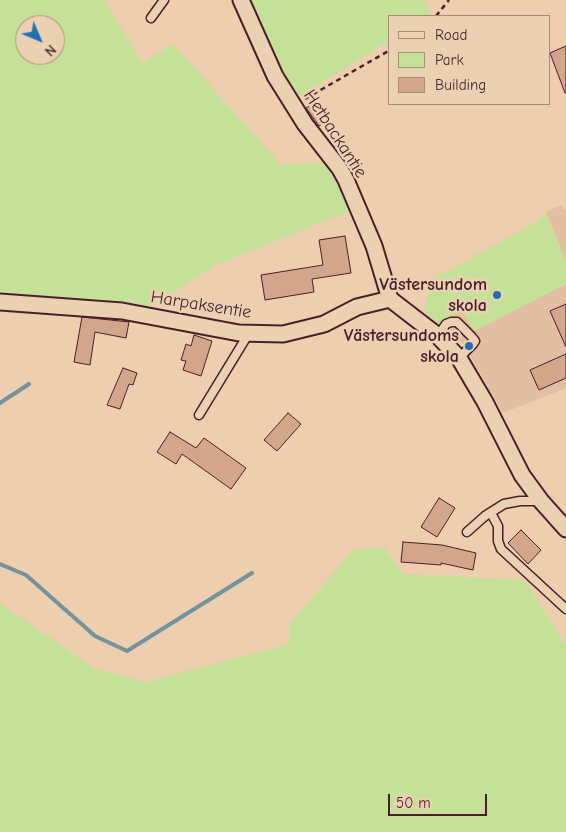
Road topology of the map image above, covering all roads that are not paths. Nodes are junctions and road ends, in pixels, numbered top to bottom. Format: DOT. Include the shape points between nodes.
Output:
graph roads {
  1 [pos="164,0"];
  2 [pos="242,0"];
  3 [pos="151,18"];
  4 [pos="390,299"];
  5 [pos="0,302"];
  6 [pos="249,333"];
  7 [pos="438,336"];
  8 [pos="459,358"];
  9 [pos="200,416"];
  10 [pos="541,502"];
  11 [pos="491,513"];
  12 [pos="566,529"];
  13 [pos="467,532"];
  14 [pos="566,609"];
  1 -- 3 [label="lane"];
  2 -- 4 [label="street, Hetbackantie" via="275,76 346,180 374,246"];
  4 -- 6 [label="street, Harpaksentie" via="357,307 324,324 298,332"];
  4 -- 7 [label="street"];
  5 -- 6 [label="street, Harpaksentie" via="122,311"];
  6 -- 9 [label="lane"];
  7 -- 8 [label="street"];
  7 -- 8 [label="lane" via="446,324 452,322 471,336 474,344"];
  8 -- 10 [label="street" via="522,475"];
  10 -- 11 [label="lane" via="504,504"];
  10 -- 12 [label="street"];
  11 -- 13 [label="lane"];
  11 -- 14 [label="lane" via="498,526 501,549"];
}
